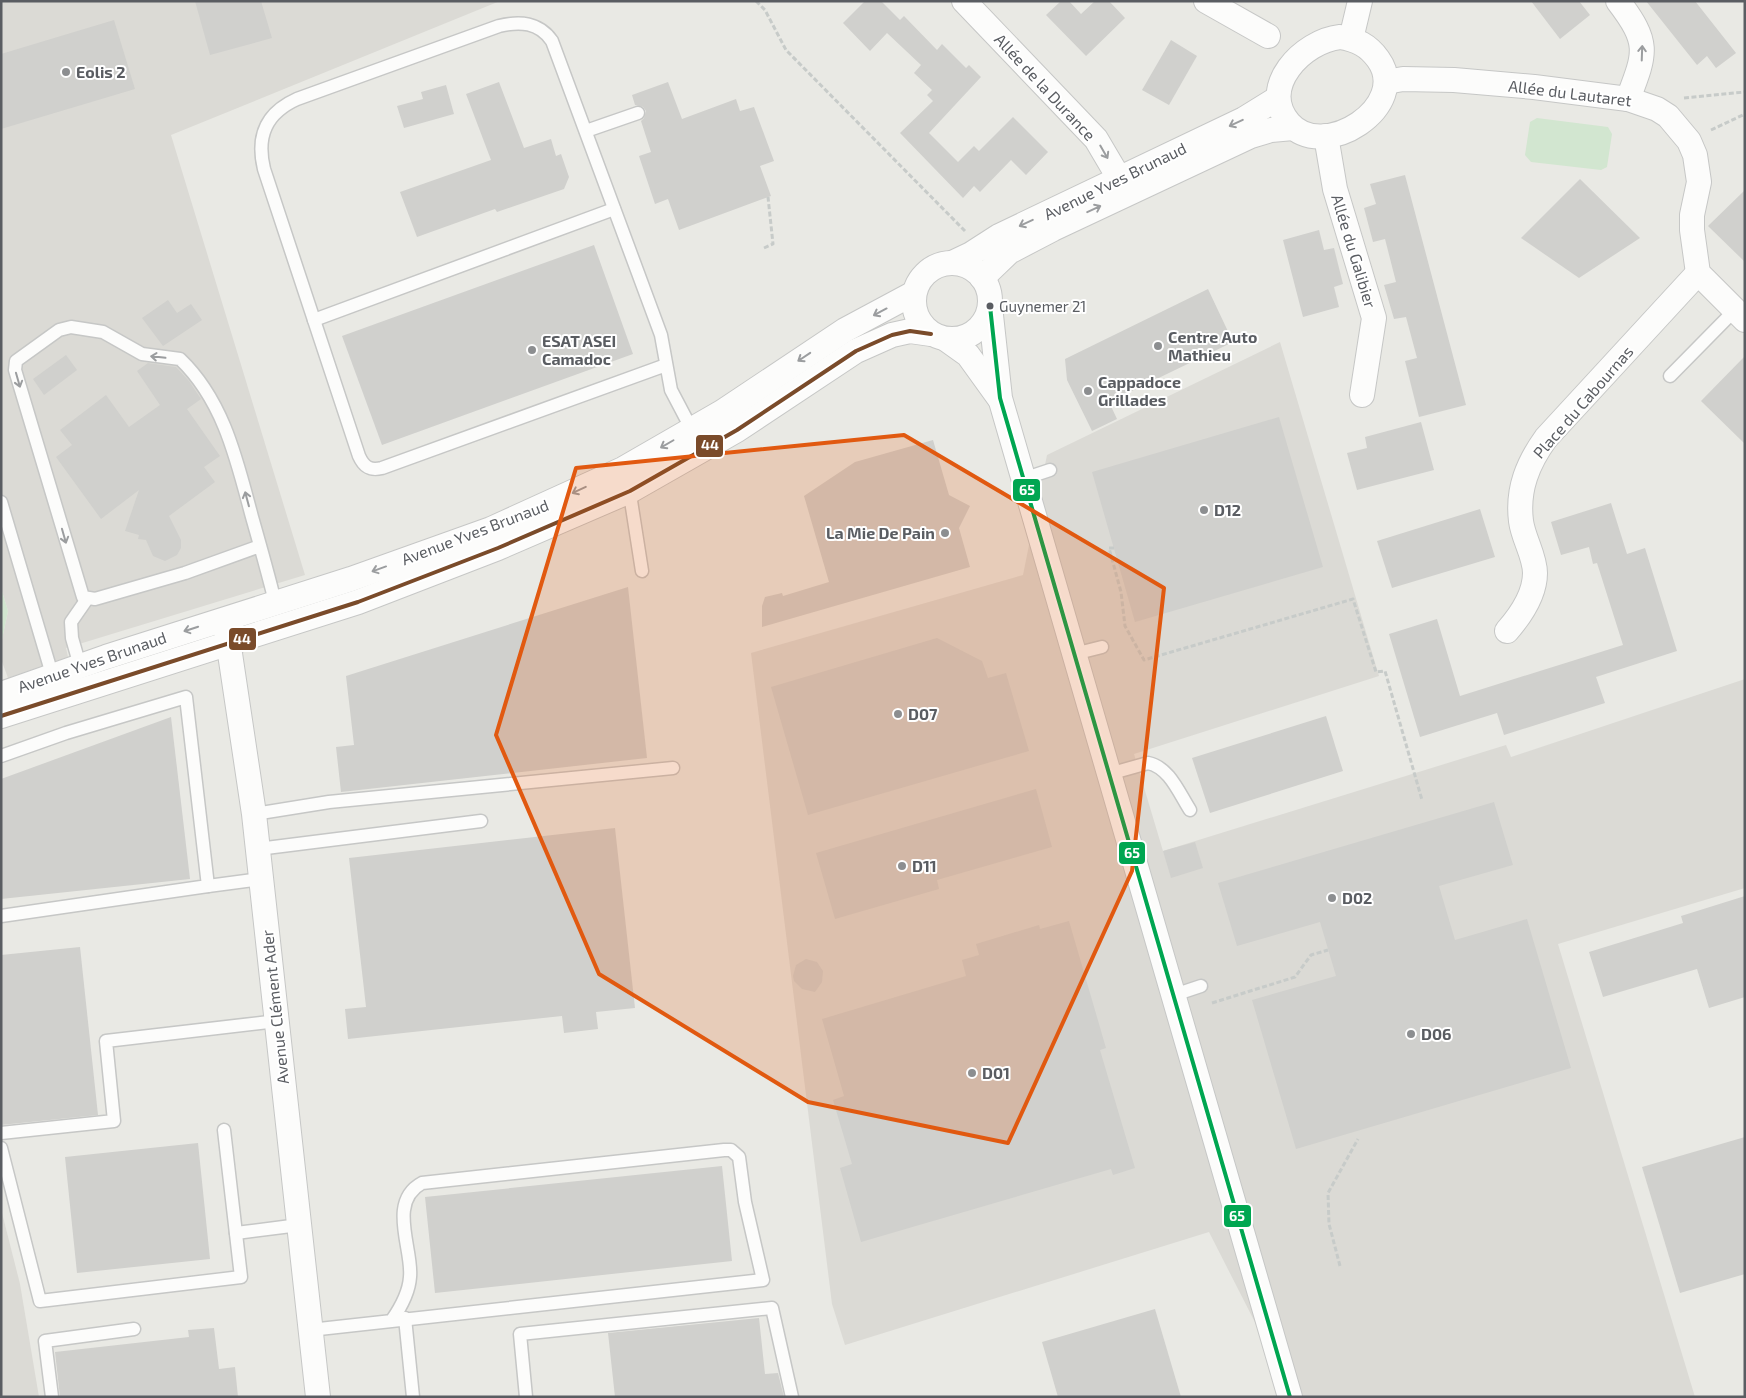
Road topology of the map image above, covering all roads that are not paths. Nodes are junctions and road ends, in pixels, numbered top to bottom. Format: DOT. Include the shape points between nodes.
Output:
graph roads {
  1 [pos="964,1"];
  2 [pos="1206,1"];
  3 [pos="1360,1"];
  4 [pos="1618,1"];
  5 [pos="1268,36"];
  6 [pos="1351,39"];
  7 [pos="1386,82"];
  8 [pos="1278,98"];
  9 [pos="1628,99"];
  10 [pos="638,113"];
  11 [pos="1293,128"];
  12 [pos="586,131"];
  13 [pos="1326,136"];
  14 [pos="1119,178"];
  15 [pos="614,209"];
  16 [pos="952,263"];
  17 [pos="1698,273"];
  18 [pos="982,278"];
  19 [pos="914,293"];
  20 [pos="990,306"];
  21 [pos="1740,315"];
  22 [pos="314,320"];
  23 [pos="939,337"];
  24 [pos="666,365"];
  25 [pos="1670,376"];
  26 [pos="1362,395"];
  27 [pos="1000,398"];
  28 [pos="692,430"];
  29 [pos="1050,470"];
  30 [pos="1023,479"];
  31 [pos="627,480"];
  32 [pos="1,502"];
  33 [pos="260,546"];
  34 [pos="642,572"];
  35 [pos="87,599"];
  36 [pos="275,602"];
  37 [pos="225,618"];
  38 [pos="1507,631"];
  39 [pos="229,643"];
  40 [pos="1102,647"];
  41 [pos="1074,654"];
  42 [pos="80,666"];
  43 [pos="52,675"];
  44 [pos="1,694"];
  45 [pos="59,698"];
  46 [pos="1,716"];
  47 [pos="1,756"];
  48 [pos="673,768"];
  49 [pos="1109,774"];
  50 [pos="1190,810"];
  51 [pos="254,814"];
  52 [pos="481,821"];
  53 [pos="258,850"];
  54 [pos="261,879"];
  55 [pos="208,886"];
  56 [pos="1,916"];
  57 [pos="1201,986"];
  58 [pos="1177,1006"];
  59 [pos="277,1021"];
  60 [pos="224,1130"];
  61 [pos="1,1133"];
  62 [pos="1,1148"];
  63 [pos="299,1225"];
  64 [pos="236,1233"];
  65 [pos="398,1319"];
  66 [pos="134,1329"];
  67 [pos="310,1330"];
  68 [pos="52,1397"];
  69 [pos="318,1397"];
  70 [pos="413,1397"];
  71 [pos="526,1397"];
  72 [pos="792,1397"];
  73 [pos="1290,1397"];
  1 -- 14 [label="street, Allée de la Durance, one-way" via="1096,139"];
  2 -- 5 [label="street"];
  3 -- 6 [label="street"];
  9 -- 4 [label="street, one-way" via="1644,48 1634,24"];
  6 -- 7 [label="street" via="1365,44 1382,63"];
  6 -- 8 [label="street" via="1330,38 1309,50 1282,78"];
  7 -- 9 [label="street, Allée du Lautaret" via="1402,79 1454,80"];
  7 -- 13 [label="street" via="1385,93 1375,111 1353,127"];
  8 -- 11 [label="street" via="1283,115"];
  8 -- 14 [label="street, Avenue Yves Brunaud, one-way" via="1244,120"];
  9 -- 17 [label="street, Allée du Lautaret" via="1668,116 1689,141 1698,172 1692,230"];
  10 -- 12 [label="lane"];
  11 -- 13 [label="street" via="1304,135"];
  18 -- 11 [label="street, Avenue Yves Brunaud, one-way" via="1009,252 1053,229 1251,136"];
  12 -- 15 [label="lane"];
  12 -- 22 [label="lane" via="552,41 538,27 524,24 499,26 282,107 263,132 260,141 262,159"];
  13 -- 26 [label="street, Allée du Galibier" via="1335,189 1374,318"];
  14 -- 16 [label="street, Avenue Yves Brunaud, one-way" via="999,236"];
  15 -- 22 [label="lane"];
  15 -- 24 [label="lane" via="661,335"];
  16 -- 18 [label="street" via="965,266"];
  16 -- 19 [label="street" via="928,271"];
  17 -- 21 [label="street"];
  17 -- 38 [label="street, Place du Cabournas" via="1546,438 1527,469 1520,503 1521,521 1535,572 1531,595"];
  18 -- 20 [label="street" via="990,296"];
  19 -- 23 [label="street" via="917,318"];
  19 -- 28 [label="street, Avenue Yves Brunaud, one-way" via="845,330"];
  20 -- 23 [label="street" via="976,330 964,337"];
  20 -- 27 [label="street"];
  21 -- 25 [label="lane"];
  22 -- 24 [label="lane" via="359,456 371,469 382,468"];
  23 -- 27 [label="street" via="968,355"];
  23 -- 31 [label="street, Avenue Yves Brunaud" via="910,331 892,335 856,352 737,430"];
  24 -- 28 [label="lane" via="671,390"];
  27 -- 30 [label="street"];
  28 -- 31 [label="street, Avenue Yves Brunaud, one-way"];
  29 -- 30 [label="lane"];
  30 -- 41 [label="street"];
  31 -- 34 [label="lane"];
  31 -- 36 [label="street, Avenue Yves Brunaud, one-way" via="350,579"];
  31 -- 39 [label="street, Avenue Yves Brunaud" via="498,548 358,602"];
  32 -- 43 [label="lane"];
  33 -- 35 [label="lane" via="185,573"];
  33 -- 35 [label="lane, one-way" via="234,451 208,392 190,369 180,359 142,354 103,332 64,327 18,359 14,367 81,592"];
  33 -- 36 [label="lane"];
  35 -- 42 [label="lane" via="71,622"];
  36 -- 37 [label="street, Avenue Yves Brunaud"];
  37 -- 39 [label="street, Avenue Clément Ader"];
  37 -- 42 [label="street, Avenue Yves Brunaud, one-way"];
  39 -- 45 [label="street, Avenue Yves Brunaud"];
  39 -- 51 [label="street, Avenue Clément Ader"];
  40 -- 41 [label="lane"];
  41 -- 49 [label="street"];
  42 -- 43 [label="street, Avenue Yves Brunaud"];
  43 -- 44 [label="street, Avenue Yves Brunaud"];
  43 -- 45 [label="lane"];
  45 -- 46 [label="street, Avenue Yves Brunaud"];
  47 -- 55 [label="lane" via="186,697"];
  48 -- 51 [label="lane" via="329,802"];
  49 -- 50 [label="lane" via="1153,764 1168,776"];
  49 -- 58 [label="street"];
  51 -- 53 [label="street, Avenue Clément Ader"];
  52 -- 53 [label="lane"];
  53 -- 54 [label="street, Avenue Clément Ader"];
  54 -- 55 [label="lane"];
  54 -- 59 [label="street, Avenue Clément Ader"];
  55 -- 56 [label="lane"];
  57 -- 58 [label="lane"];
  58 -- 73 [label="street"];
  59 -- 61 [label="lane" via="106,1041 114,1120"];
  59 -- 63 [label="street, Avenue Clément Ader"];
  60 -- 64 [label="lane"];
  62 -- 64 [label="lane" via="40,1301 241,1277"];
  63 -- 64 [label="lane"];
  63 -- 67 [label="street, Avenue Clément Ader"];
  65 -- 65 [label="lane" via="411,1276 403,1222 405,1208 416,1186 422,1183 724,1150 736,1152 739,1157 745,1202 763,1280"];
  65 -- 67 [label="lane"];
  65 -- 70 [label="lane"];
  66 -- 68 [label="lane" via="45,1341"];
  67 -- 69 [label="street, Avenue Clément Ader"];
  71 -- 72 [label="lane" via="520,1334 772,1308"];
}
